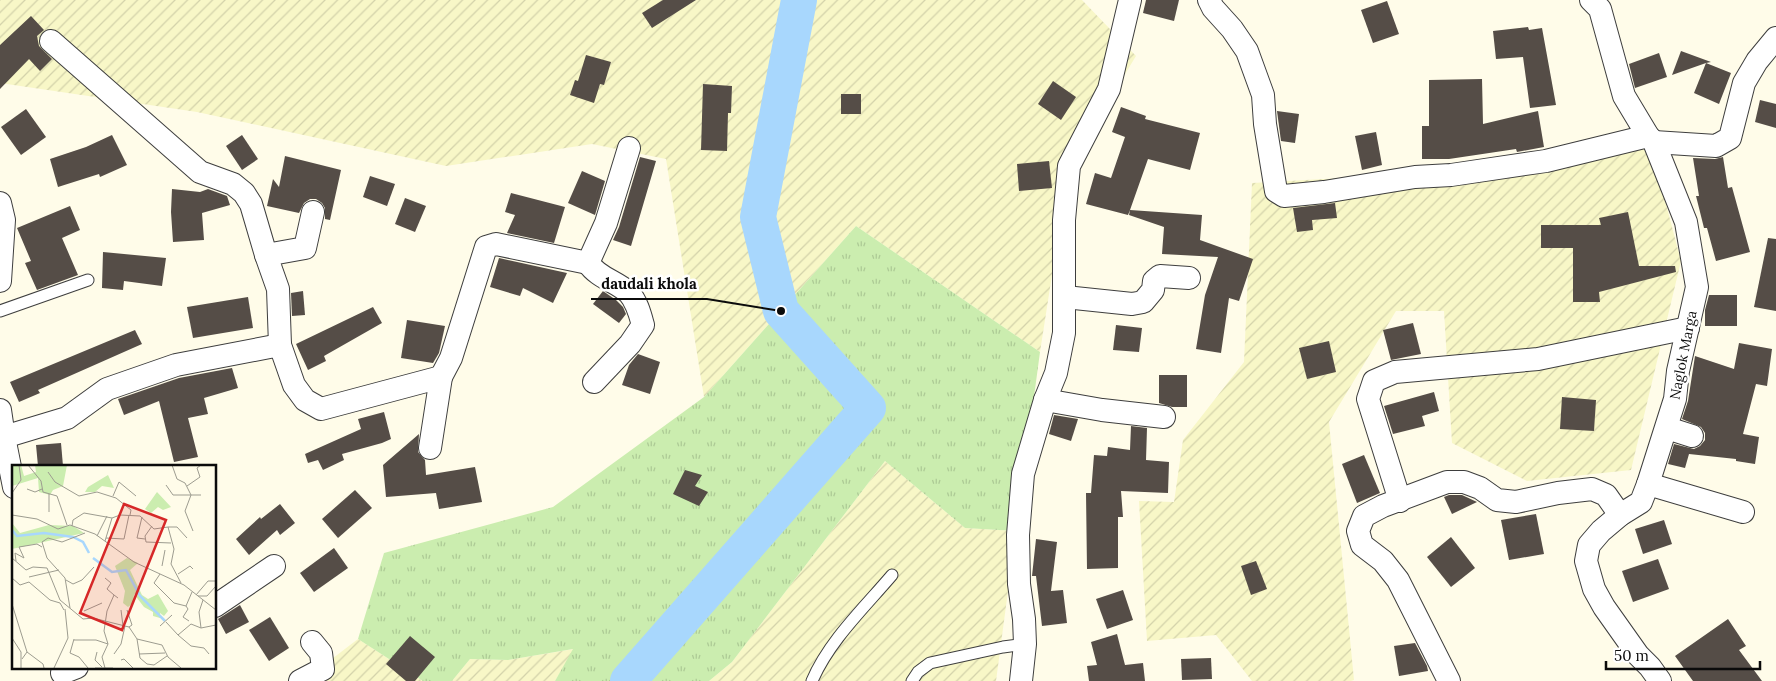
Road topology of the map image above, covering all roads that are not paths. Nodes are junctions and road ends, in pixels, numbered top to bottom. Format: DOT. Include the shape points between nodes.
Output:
graph roads {
  1 [pos="1130,0"];
  2 [pos="1210,0"];
  3 [pos="1591,0"];
  4 [pos="1776,38"];
  5 [pos="52,41"];
  6 [pos="1651,139"];
  7 [pos="629,148"];
  8 [pos="0,203"];
  9 [pos="313,212"];
  10 [pos="266,255"];
  11 [pos="588,263"];
  12 [pos="1189,278"];
  13 [pos="88,280"];
  14 [pos="0,281"];
  15 [pos="1065,297"];
  16 [pos="0,311"];
  17 [pos="1688,328"];
  18 [pos="280,345"];
  19 [pos="441,377"];
  20 [pos="594,382"];
  21 [pos="1045,400"];
  22 [pos="0,410"];
  23 [pos="1164,417"];
  24 [pos="1667,428"];
  25 [pos="1692,436"];
  26 [pos="2,437"];
  27 [pos="430,448"];
  28 [pos="12,479"];
  29 [pos="1648,484"];
  30 [pos="1400,501"];
  31 [pos="1743,512"];
  32 [pos="1620,515"];
  33 [pos="274,566"];
  34 [pos="892,575"];
  35 [pos="216,605"];
  36 [pos="312,642"];
  37 [pos="1025,644"];
  38 [pos="300,681"];
  39 [pos="812,681"];
  40 [pos="912,681"];
  41 [pos="1022,681"];
  42 [pos="1449,681"];
  43 [pos="1660,681"];
  1 -- 15 [label="street" via="1109,89 1069,166 1064,220"];
  2 -- 6 [label="street" via="1247,52 1263,96 1264,124 1276,191 1284,196 1546,161"];
  3 -- 6 [label="street, Naglok Marga" via="1600,9 1624,96"];
  4 -- 6 [label="street" via="1744,83 1730,138 1716,146"];
  5 -- 10 [label="street" via="200,172 233,184 244,193 251,204"];
  6 -- 17 [label="street, Naglok Marga" via="1686,222 1697,286"];
  7 -- 11 [label="street" via="606,223"];
  8 -- 14 [label="street" via="4,220"];
  9 -- 10 [label="street" via="305,248"];
  10 -- 18 [label="street" via="278,289"];
  11 -- 19 [label="street" via="496,244 486,247 451,358"];
  11 -- 20 [label="street" via="593,271 628,293 639,308 643,325 630,344"];
  12 -- 15 [label="street" via="1160,276 1143,302 1132,304"];
  13 -- 16 [label="lane"];
  15 -- 21 [label="street" via="1064,333 1056,373"];
  17 -- 24 [label="street, Naglok Marga"];
  17 -- 30 [label="street" via="1538,360 1395,372 1374,381 1368,399"];
  18 -- 19 [label="street" via="294,386 305,400 321,409"];
  18 -- 26 [label="street" via="176,365 107,389 67,418"];
  19 -- 27 [label="street"];
  21 -- 23 [label="street"];
  21 -- 37 [label="street" via="1023,474 1018,535"];
  22 -- 26 [label="street"];
  24 -- 25 [label="street"];
  24 -- 29 [label="street, Naglok Marga"];
  26 -- 28 [label="street"];
  29 -- 31 [label="street"];
  29 -- 32 [label="street, Naglok Marga" via="1641,502"];
  30 -- 32 [label="street" via="1447,482 1464,482 1497,500 1516,502 1558,492 1592,489 1606,495"];
  30 -- 42 [label="street" via="1364,516 1358,531 1362,545 1383,561 1398,580"];
  32 -- 43 [label="street, Naglok Marga" via="1589,544 1586,562 1594,589 1604,607"];
  33 -- 35 [label="street"];
  34 -- 39 [label="lane" via="818,665"];
  36 -- 38 [label="street" via="321,653 323,669"];
  37 -- 40 [label="lane" via="930,663"];
  37 -- 41 [label="street"];
}
